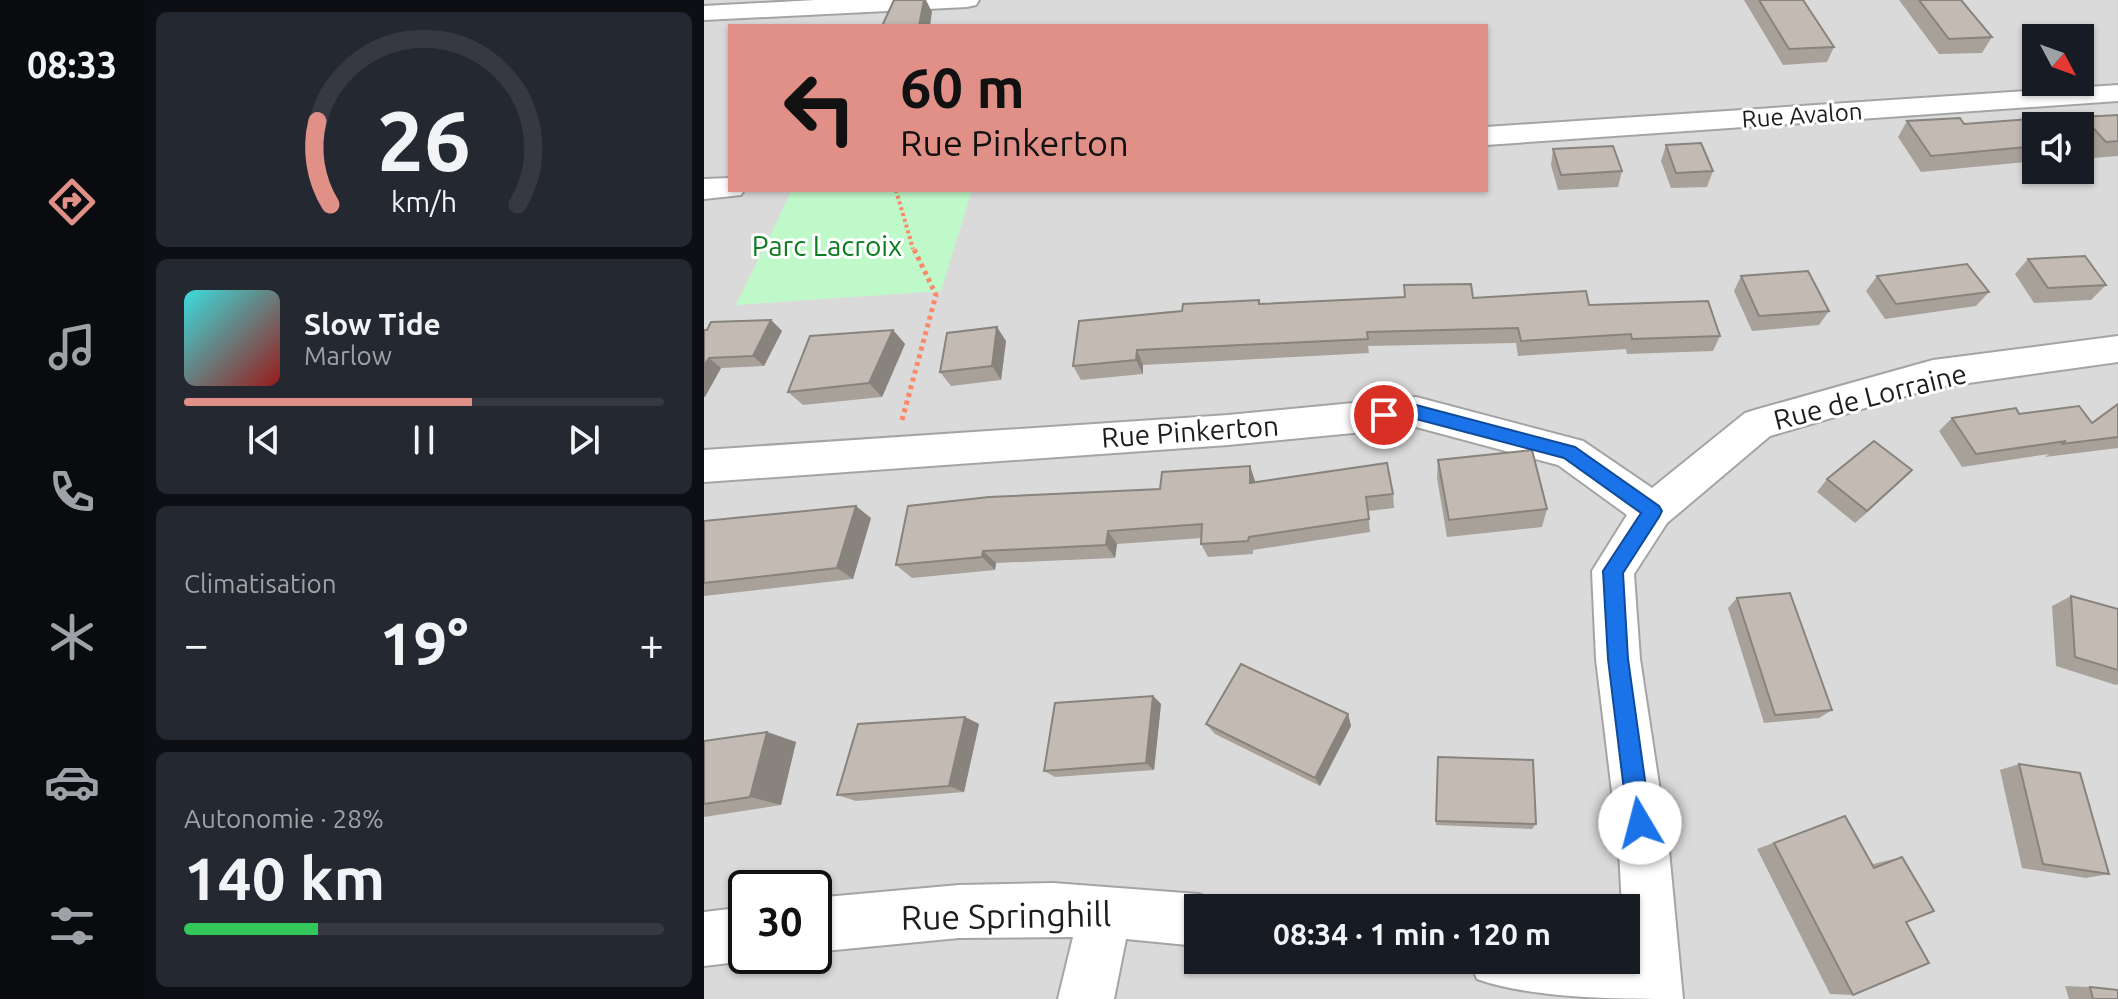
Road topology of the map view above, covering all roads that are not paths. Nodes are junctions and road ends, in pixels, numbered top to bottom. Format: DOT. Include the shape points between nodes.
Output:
graph roads {
  1 [pos="967,0"];
  2 [pos="844,11"];
  3 [pos="704,13"];
  4 [pos="2118,93"];
  5 [pos="1488,136"];
  6 [pos="728,188"];
  7 [pos="704,189"];
  8 [pos="2118,349"];
  9 [pos="704,466"];
  10 [pos="1653,511"];
  11 [pos="1106,911"];
  12 [pos="1184,919"];
  13 [pos="832,923"];
  14 [pos="728,936"];
  15 [pos="704,939"];
  16 [pos="1572,974"];
  17 [pos="1654,989"];
  18 [pos="1086,999"];
  1 -- 2 [label="street"];
  2 -- 3 [label="street"];
  4 -- 5 [label="street, Rue Avalon"];
  6 -- 7 [label="street"];
  8 -- 10 [label="street, Rue de Lorraine" via="1933,374 1758,424"];
  9 -- 10 [label="street, Rue Pinkerton" via="1416,412 1569,452"];
  10 -- 17 [label="street, Rue de Lorraine" via="1613,571"];
  11 -- 12 [label="street, Rue Springhill"];
  11 -- 13 [label="street, Rue Springhill" via="970,909"];
  11 -- 18 [label="street"];
  14 -- 15 [label="street"];
  16 -- 17 [label="street"];
}
